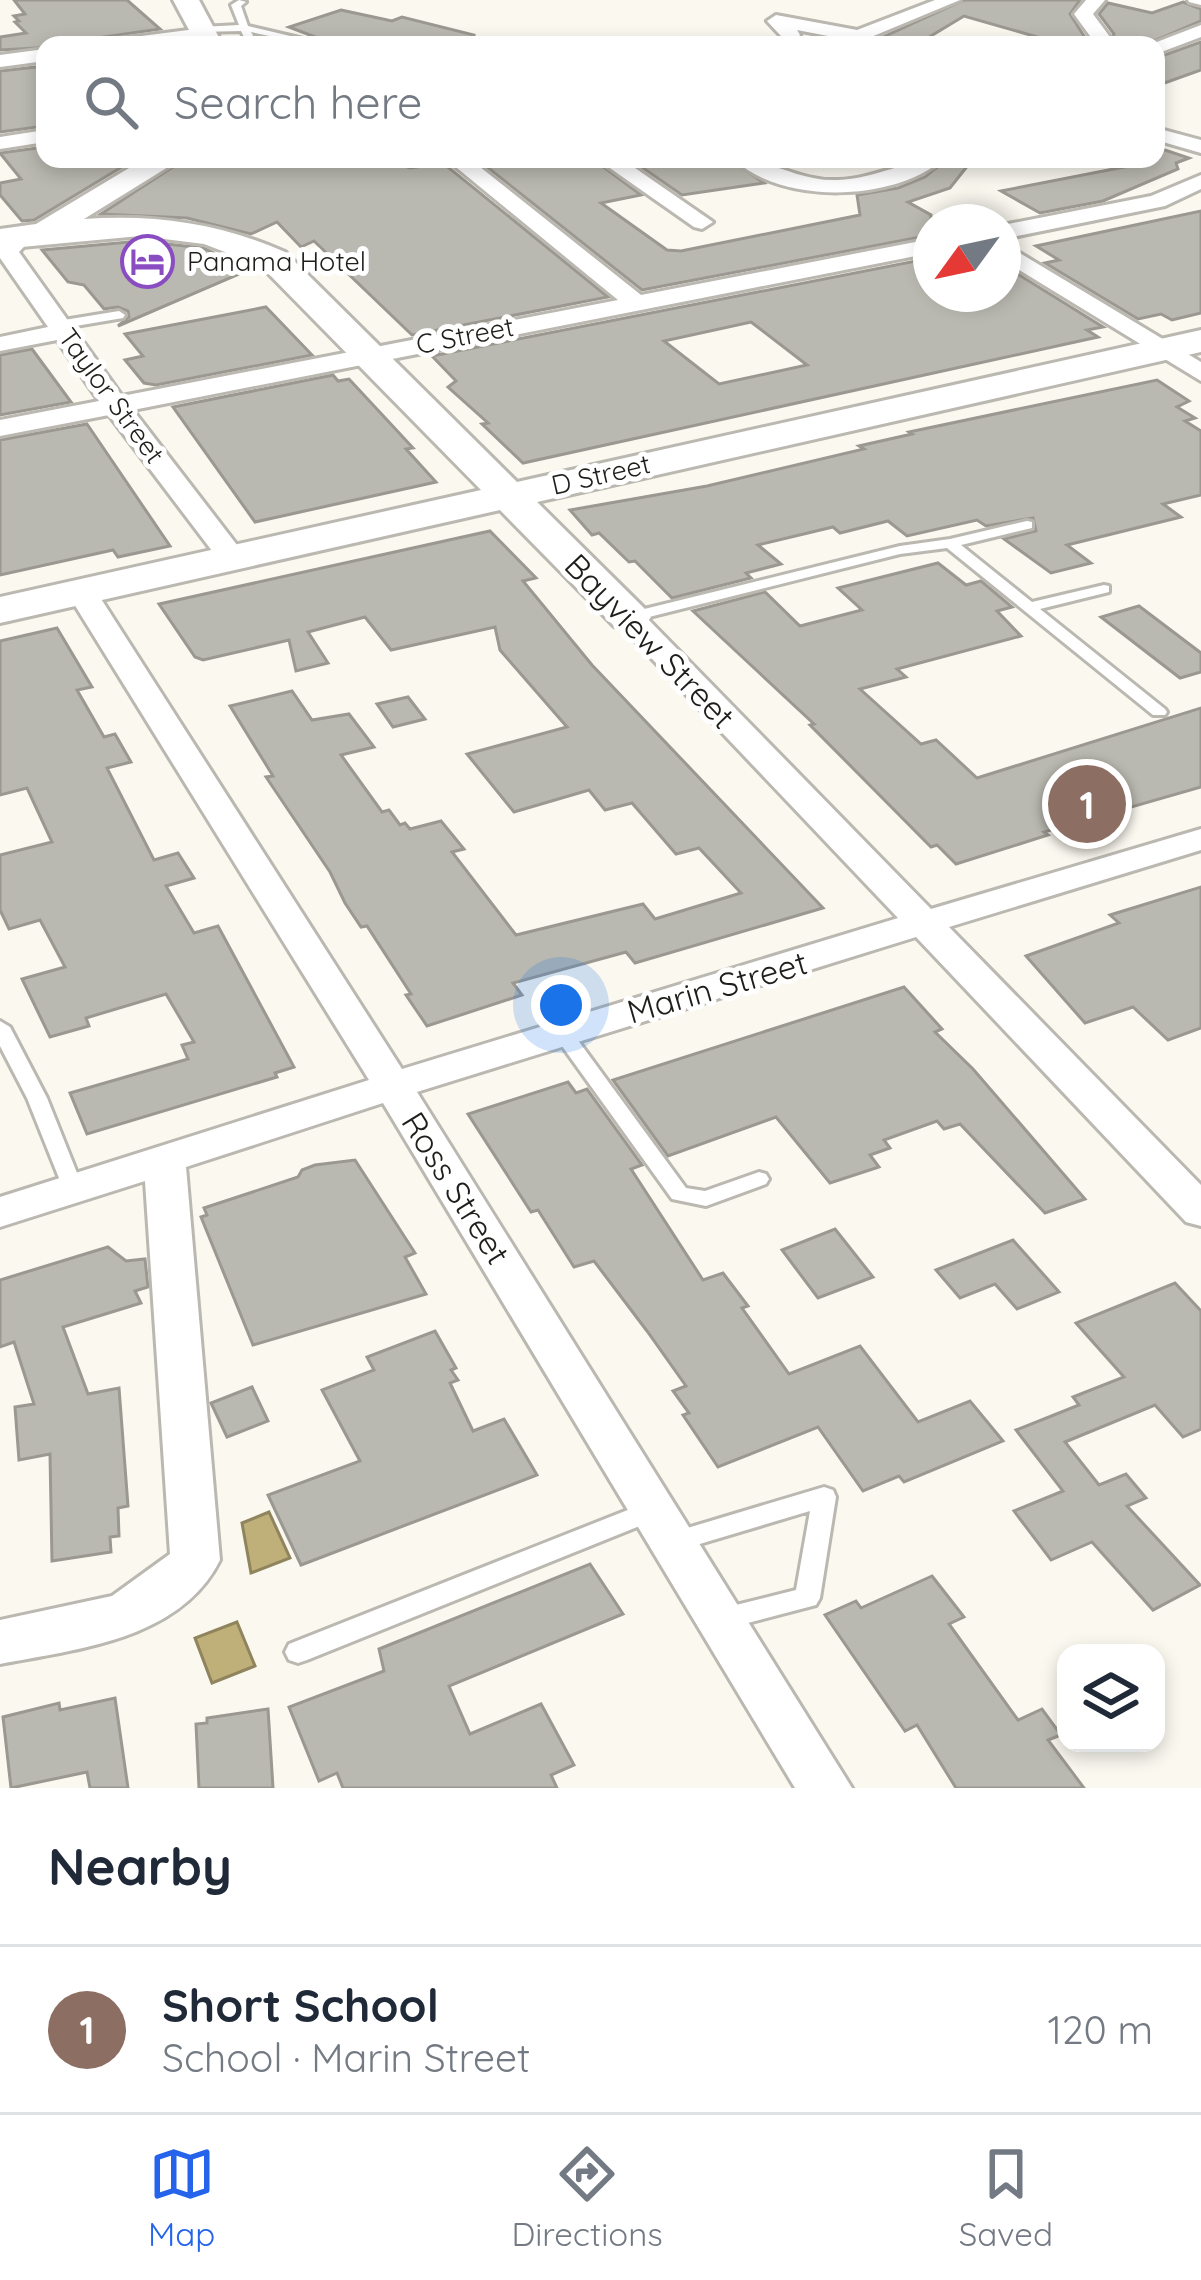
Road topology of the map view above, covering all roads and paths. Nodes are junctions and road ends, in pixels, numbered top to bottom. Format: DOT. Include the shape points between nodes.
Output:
graph roads {
  1 [pos="186,0"];
  2 [pos="951,0"];
  3 [pos="1096,0"];
  4 [pos="1192,0"];
  5 [pos="242,2"];
  6 [pos="1201,2"];
  7 [pos="244,28"];
  8 [pos="1201,31"];
  9 [pos="205,36"];
  10 [pos="250,36"];
  11 [pos="282,36"];
  12 [pos="790,36"];
  13 [pos="859,36"];
  14 [pos="859,36"];
  15 [pos="1100,36"];
  16 [pos="1165,45"];
  17 [pos="36,56"];
  18 [pos="0,61"];
  19 [pos="36,137"];
  20 [pos="1165,137"];
  21 [pos="0,142"];
  22 [pos="1201,147"];
  23 [pos="151,168"];
  24 [pos="468,168"];
  25 [pos="621,168"];
  26 [pos="761,168"];
  27 [pos="911,168"];
  28 [pos="1201,181"];
  29 [pos="702,222"];
  30 [pos="1021,228"];
  31 [pos="12,237"];
  32 [pos="913,249"];
  33 [pos="1021,260"];
  34 [pos="635,303"];
  35 [pos="119,315"];
  36 [pos="61,328"];
  37 [pos="0,344"];
  38 [pos="1182,345"];
  39 [pos="372,354"];
  40 [pos="1201,373"];
  41 [pos="116,406"];
  42 [pos="0,428"];
  43 [pos="508,496"];
  44 [pos="1027,525"];
  45 [pos="950,543"];
  46 [pos="232,558"];
  47 [pos="1104,589"];
  48 [pos="81,591"];
  49 [pos="1028,607"];
  50 [pos="0,610"];
  51 [pos="629,617"];
  52 [pos="1159,712"];
  53 [pos="1201,839"];
  54 [pos="924,926"];
  55 [pos="0,1027"];
  56 [pos="562,1032"];
  57 [pos="393,1086"];
  58 [pos="164,1157"];
  59 [pos="759,1179"];
  60 [pos="73,1188"];
  61 [pos="1201,1211"];
  62 [pos="0,1212"];
  63 [pos="663,1526"];
  64 [pos="721,1619"];
  65 [pos="0,1642"];
  66 [pos="298,1652"];
  67 [pos="825,1788"];
  1 -- 9 [label="street"];
  2 -- 13 [label="street"];
  3 -- 15 [label="street" via="1083,14"];
  4 -- 6 [label="lane"];
  5 -- 7 [label="lane" via="236,5"];
  7 -- 9 [label="lane"];
  7 -- 10 [label="lane"];
  7 -- 11 [label="lane"];
  8 -- 16 [label="street"];
  12 -- 14 [label="street" via="775,23"];
  17 -- 18 [label="street"];
  19 -- 21 [label="street"];
  20 -- 22 [label="street"];
  23 -- 31 [label="street" via="67,218"];
  24 -- 34 [label="street"];
  25 -- 29 [label="street"];
  26 -- 27 [label="street" via="824,190"];
  28 -- 30 [label="street" via="1157,200"];
  31 -- 36 [label="street, Taylor Street" via="7,250"];
  31 -- 39 [label="street, Bayview Street" via="120,227 244,243 296,278"];
  32 -- 34 [label="street, C Street"];
  33 -- 38 [label="street"];
  34 -- 39 [label="street, C Street"];
  35 -- 36 [label="lane"];
  36 -- 37 [label="street"];
  36 -- 41 [label="street, Taylor Street"];
  38 -- 40 [label="street"];
  38 -- 43 [label="street, D Street"];
  39 -- 41 [label="street, C Street"];
  39 -- 43 [label="street, Bayview Street"];
  41 -- 42 [label="street, C Street"];
  41 -- 46 [label="street, Taylor Street"];
  43 -- 46 [label="street, D Street"];
  43 -- 51 [label="street, Bayview Street"];
  44 -- 45 [label="lane"];
  45 -- 49 [label="lane"];
  45 -- 51 [label="lane"];
  46 -- 48 [label="street, D Street"];
  47 -- 49 [label="lane"];
  48 -- 50 [label="street, D Street"];
  48 -- 57 [label="street, Ross Street"];
  49 -- 52 [label="lane"];
  51 -- 54 [label="street, Bayview Street"];
  53 -- 54 [label="street, Marin Street"];
  54 -- 56 [label="street, Marin Street"];
  54 -- 61 [label="street, Bayview Street"];
  55 -- 60 [label="lane"];
  56 -- 57 [label="street, Marin Street"];
  56 -- 59 [label="lane" via="679,1194 706,1199"];
  57 -- 58 [label="street, Marin Street"];
  57 -- 63 [label="street, Ross Street"];
  58 -- 60 [label="street, Marin Street"];
  58 -- 65 [label="street" via="196,1560 152,1604"];
  60 -- 62 [label="street, Marin Street"];
  63 -- 64 [label="street, Ross Street"];
  63 -- 64 [label="lane" via="824,1497 807,1598"];
  63 -- 66 [label="lane"];
  64 -- 67 [label="street, Ross Street"];
}
